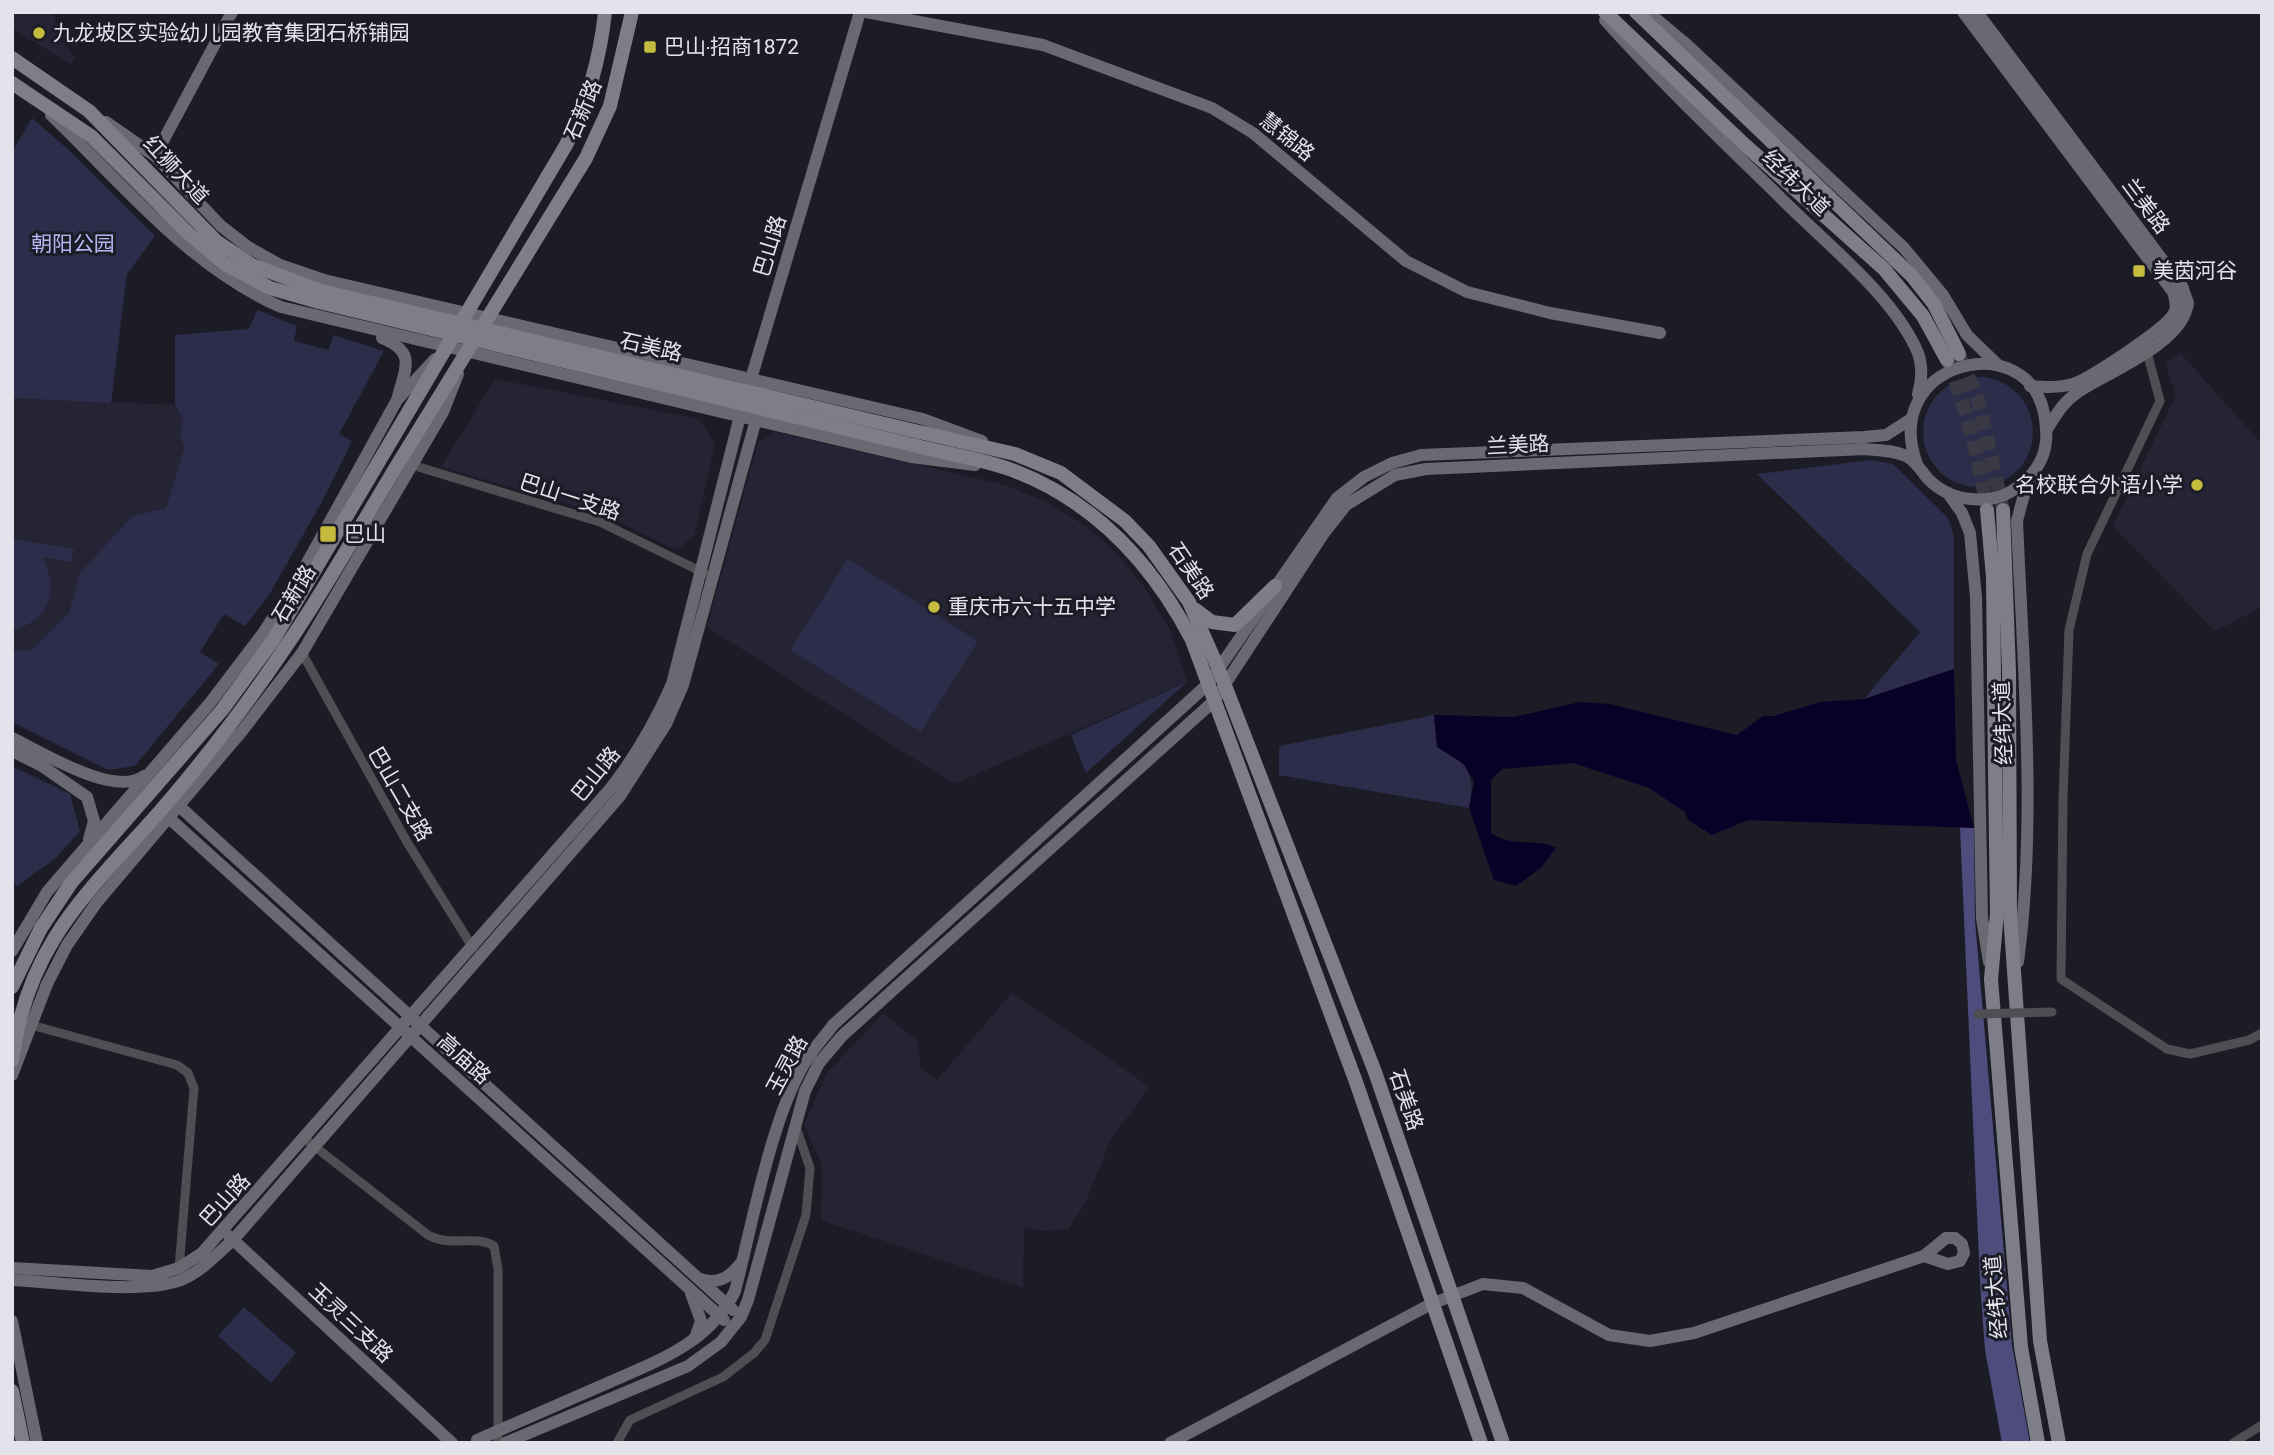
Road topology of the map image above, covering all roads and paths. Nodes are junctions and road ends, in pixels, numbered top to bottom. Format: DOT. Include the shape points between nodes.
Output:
graph roads {
  1 [pos="232,12"];
  2 [pos="606,12"];
  3 [pos="632,12"];
  4 [pos="860,12"];
  5 [pos="866,12"];
  6 [pos="1598,12"];
  7 [pos="1605,12"];
  8 [pos="1636,12"];
  9 [pos="1648,12"];
  10 [pos="1963,12"];
  11 [pos="1977,12"];
  12 [pos="12,48"];
  13 [pos="12,58"];
  14 [pos="12,83"];
  15 [pos="26,90"];
  16 [pos="66,93"];
  17 [pos="89,111"];
  18 [pos="155,156"];
  19 [pos="320,297"];
  20 [pos="467,314"];
  21 [pos="487,318"];
  22 [pos="349,326"];
  23 [pos="1660,333"];
  24 [pos="447,346"];
  25 [pos="467,351"];
  26 [pos="2147,352"];
  27 [pos="2000,366"];
  28 [pos="750,379"];
  29 [pos="765,383"];
  30 [pos="2030,386"];
  31 [pos="397,400"];
  32 [pos="1913,412"];
  33 [pos="740,416"];
  34 [pos="756,420"];
  35 [pos="2047,429"];
  36 [pos="918,439"];
  37 [pos="1015,453"];
  38 [pos="2040,461"];
  39 [pos="1917,464"];
  40 [pos="412,465"];
  41 [pos="1009,469"];
  42 [pos="1948,493"];
  43 [pos="1987,510"];
  44 [pos="2003,510"];
  45 [pos="706,574"];
  46 [pos="1275,586"];
  47 [pos="1189,602"];
  48 [pos="302,653"];
  49 [pos="1219,670"];
  50 [pos="1208,684"];
  51 [pos="1225,689"];
  52 [pos="1214,701"];
  53 [pos="12,738"];
  54 [pos="12,751"];
  55 [pos="42,766"];
  56 [pos="156,767"];
  57 [pos="83,772"];
  58 [pos="179,806"];
  59 [pos="169,818"];
  60 [pos="87,844"];
  61 [pos="472,948"];
  62 [pos="12,951"];
  63 [pos="1992,979"];
  64 [pos="12,987"];
  65 [pos="2014,987"];
  66 [pos="2052,1012"];
  67 [pos="1978,1014"];
  68 [pos="416,1021"];
  69 [pos="31,1025"];
  70 [pos="837,1030"];
  71 [pos="407,1033"];
  72 [pos="2262,1033"];
  73 [pos="12,1060"];
  74 [pos="12,1075"];
  75 [pos="795,1124"];
  76 [pos="310,1143"];
  77 [pos="228,1236"];
  78 [pos="1924,1256"];
  79 [pos="743,1260"];
  80 [pos="12,1268"];
  81 [pos="179,1268"];
  82 [pos="12,1280"];
  83 [pos="693,1283"];
  84 [pos="1452,1294"];
  85 [pos="1431,1304"];
  86 [pos="724,1311"];
  87 [pos="12,1321"];
  88 [pos="737,1322"];
  89 [pos="693,1341"];
  90 [pos="12,1391"];
  91 [pos="2262,1425"];
  92 [pos="475,1442"];
  93 [pos="23,1443"];
  94 [pos="37,1443"];
  95 [pos="452,1443"];
  96 [pos="498,1443"];
  97 [pos="505,1443"];
  98 [pos="617,1443"];
  99 [pos="1170,1443"];
  100 [pos="1481,1443"];
  101 [pos="1503,1443"];
  102 [pos="2038,1443"];
  103 [pos="2059,1443"];
  104 [pos="2233,1443"];
  1 -- 18 [label="street"];
  2 -- 20 [label="main road, 石新路" via="595,73 578,122"];
  3 -- 21 [label="main road, 石新路" via="619,79 599,132"];
  4 -- 28 [label="street, 巴山路"];
  5 -- 23 [label="street, 慧锦路" via="1052,48 1212,108 1254,133 1406,261 1467,292"];
  6 -- 32 [label="street, 经纬大道" via="1657,79 1848,263 1887,307 1906,332 1922,368"];
  7 -- 8 [label="main road, 经纬大道" via="1885,270 1953,357 1934,304 1912,276"];
  9 -- 27 [label="street, 经纬大道" via="1904,248 1932,280 1967,335"];
  10 -- 30 [label="street, 兰美路" via="2173,292 2176,304 2172,317 2152,335 2073,383"];
  11 -- 26 [label="street, 兰美路" via="2187,296 2188,309 2180,322"];
  12 -- 16 [label="main road"];
  13 -- 16 [label="main road, 红狮大道"];
  14 -- 15 [label="main road, 红狮大道"];
  15 -- 19 [label="main road, 红狮大道" via="113,154 188,233 225,264 270,288"];
  15 -- 22 [label="street" via="209,266 281,307"];
  16 -- 17 [label="main road, 红狮大道"];
  17 -- 18 [label="street"];
  17 -- 19 [label="main road, 红狮大道" via="216,241 252,265"];
  18 -- 20 [label="street" via="221,226 281,265 324,280"];
  19 -- 36 [label="main road, 石美路, bridge"];
  20 -- 21 [label="street"];
  20 -- 24 [label="main road, 石新路"];
  21 -- 25 [label="main road, 石新路"];
  21 -- 28 [label="street"];
  22 -- 24 [label="street"];
  22 -- 31 [label="street" via="404,351 407,366"];
  24 -- 25 [label="street"];
  24 -- 31 [label="street"];
  24 -- 64 [label="main road, 石新路" via="274,639 222,709 71,883 41,928"];
  25 -- 33 [label="street"];
  25 -- 40 [label="street" via="443,412"];
  25 -- 73 [label="main road, 石新路" via="290,642 225,731 161,810 85,892 54,935 17,1026"];
  26 -- 35 [label="street, 兰美路" via="2076,393 2060,407"];
  26 -- 72 [label="street" via="2160,401 2087,554 2070,630 2061,979 2167,1049 2190,1054"];
  27 -- 30 [label="street"];
  27 -- 32 [label="street, 兰美路" via="1980,363 1941,374 1925,388"];
  28 -- 29 [label="street"];
  28 -- 33 [label="street, 巴山路"];
  29 -- 34 [label="street, 巴山路"];
  29 -- 37 [label="street" via="923,419"];
  30 -- 35 [label="street" via="2042,406"];
  31 -- 56 [label="street" via="264,632"];
  32 -- 39 [label="street" via="1912,448"];
  32 -- 46 [label="street, 兰美路" via="1886,435 1412,458 1364,477 1337,498"];
  33 -- 34 [label="street"];
  33 -- 45 [label="street, 巴山路"];
  34 -- 41 [label="street" via="911,457"];
  34 -- 45 [label="street, 巴山路"];
  35 -- 38 [label="street, 兰美路"];
  36 -- 37 [label="main road, 石美路"];
  36 -- 41 [label="main road, 石美路"];
  37 -- 47 [label="main road, 石美路" via="1061,473 1117,515 1149,547"];
  38 -- 42 [label="street, 兰美路" via="2028,479 2011,492 1969,500"];
  38 -- 65 [label="street, 经纬大道" via="2017,521 2026,775 2024,915"];
  39 -- 42 [label="street, 兰美路"];
  39 -- 51 [label="street, 兰美路" via="1889,451 1864,449 1426,469 1395,475 1346,505"];
  40 -- 45 [label="street, 巴山一支路" via="600,522"];
  40 -- 48 [label="street"];
  41 -- 50 [label="main road, 石美路" via="1055,488 1092,513 1139,559 1178,613"];
  42 -- 63 [label="street, 经纬大道" via="1970,533 1975,584 1982,918"];
  43 -- 63 [label="main road, 经纬大道" via="1993,577 1996,801 1997,913"];
  44 -- 65 [label="main road, 经纬大道"];
  45 -- 61 [label="street, 巴山路" via="672,684 637,755"];
  45 -- 68 [label="street, 巴山路" via="683,685 645,761 612,805"];
  46 -- 47 [label="main road" via="1235,625 1212,622"];
  46 -- 49 [label="street, 兰美路"];
  47 -- 49 [label="main road, 石美路"];
  48 -- 58 [label="street"];
  48 -- 61 [label="street, 巴山二支路"];
  49 -- 50 [label="street, 玉灵路"];
  49 -- 51 [label="main road, 石美路"];
  50 -- 52 [label="main road, 石美路"];
  50 -- 70 [label="street, 玉灵路"];
  51 -- 52 [label="street, 玉灵路"];
  51 -- 84 [label="main road, 石美路" via="1375,1072"];
  52 -- 70 [label="street, 玉灵路"];
  52 -- 85 [label="main road, 石美路" via="1356,1082"];
  53 -- 57 [label="street"];
  54 -- 55 [label="street"];
  55 -- 57 [label="street" via="85,788 91,782"];
  55 -- 60 [label="street" via="87,797 94,821"];
  56 -- 57 [label="street" via="125,784"];
  56 -- 60 [label="street"];
  58 -- 59 [label="street"];
  58 -- 68 [label="street, 高庙路"];
  59 -- 69 [label="street" via="97,902 67,945"];
  59 -- 71 [label="street, 高庙路"];
  60 -- 62 [label="street" via="33,912"];
  61 -- 68 [label="street, 巴山路"];
  63 -- 102 [label="main road, 经纬大道" via="2021,1347"];
  65 -- 103 [label="main road, 经纬大道" via="2040,1341"];
  66 -- 67 [label="street, bridge"];
  68 -- 71 [label="street, 巴山路"];
  68 -- 83 [label="street, 高庙路"];
  69 -- 74 [label="street"];
  69 -- 81 [label="street" via="177,1065 188,1073 194,1088"];
  70 -- 75 [label="street, 玉灵路" via="805,1091"];
  70 -- 79 [label="street, 玉灵路" via="809,1056 794,1083"];
  71 -- 76 [label="street, 巴山路"];
  71 -- 83 [label="street, 高庙路"];
  75 -- 88 [label="street, 玉灵路" via="748,1300"];
  75 -- 98 [label="street" via="810,1168 806,1215 765,1340 723,1377 630,1420"];
  76 -- 77 [label="street, 巴山路"];
  76 -- 96 [label="street" via="438,1240 486,1241 494,1246 498,1269"];
  77 -- 81 [label="street, 巴山路"];
  77 -- 82 [label="street, 巴山路" via="206,1264 181,1280 151,1287"];
  77 -- 95 [label="street, 玉灵三支路"];
  78 -- 84 [label="street" via="1694,1333 1650,1341 1609,1335 1522,1288 1483,1284"];
  79 -- 83 [label="street" via="717,1282"];
  79 -- 86 [label="street, 玉灵路"];
  80 -- 81 [label="street, 巴山路" via="152,1276"];
  83 -- 86 [label="street, 高庙路"];
  83 -- 89 [label="street" via="701,1321"];
  84 -- 85 [label="street"];
  84 -- 101 [label="main road, 石美路"];
  85 -- 99 [label="street"];
  85 -- 100 [label="main road, 石美路"];
  86 -- 88 [label="street, 高庙路"];
  86 -- 89 [label="street"];
  87 -- 94 [label="street"];
  88 -- 97 [label="street, 玉灵路" via="706,1355 688,1366"];
  89 -- 92 [label="street, bridge"];
  90 -- 93 [label="main road"];
  91 -- 104 [label="street"];
}
